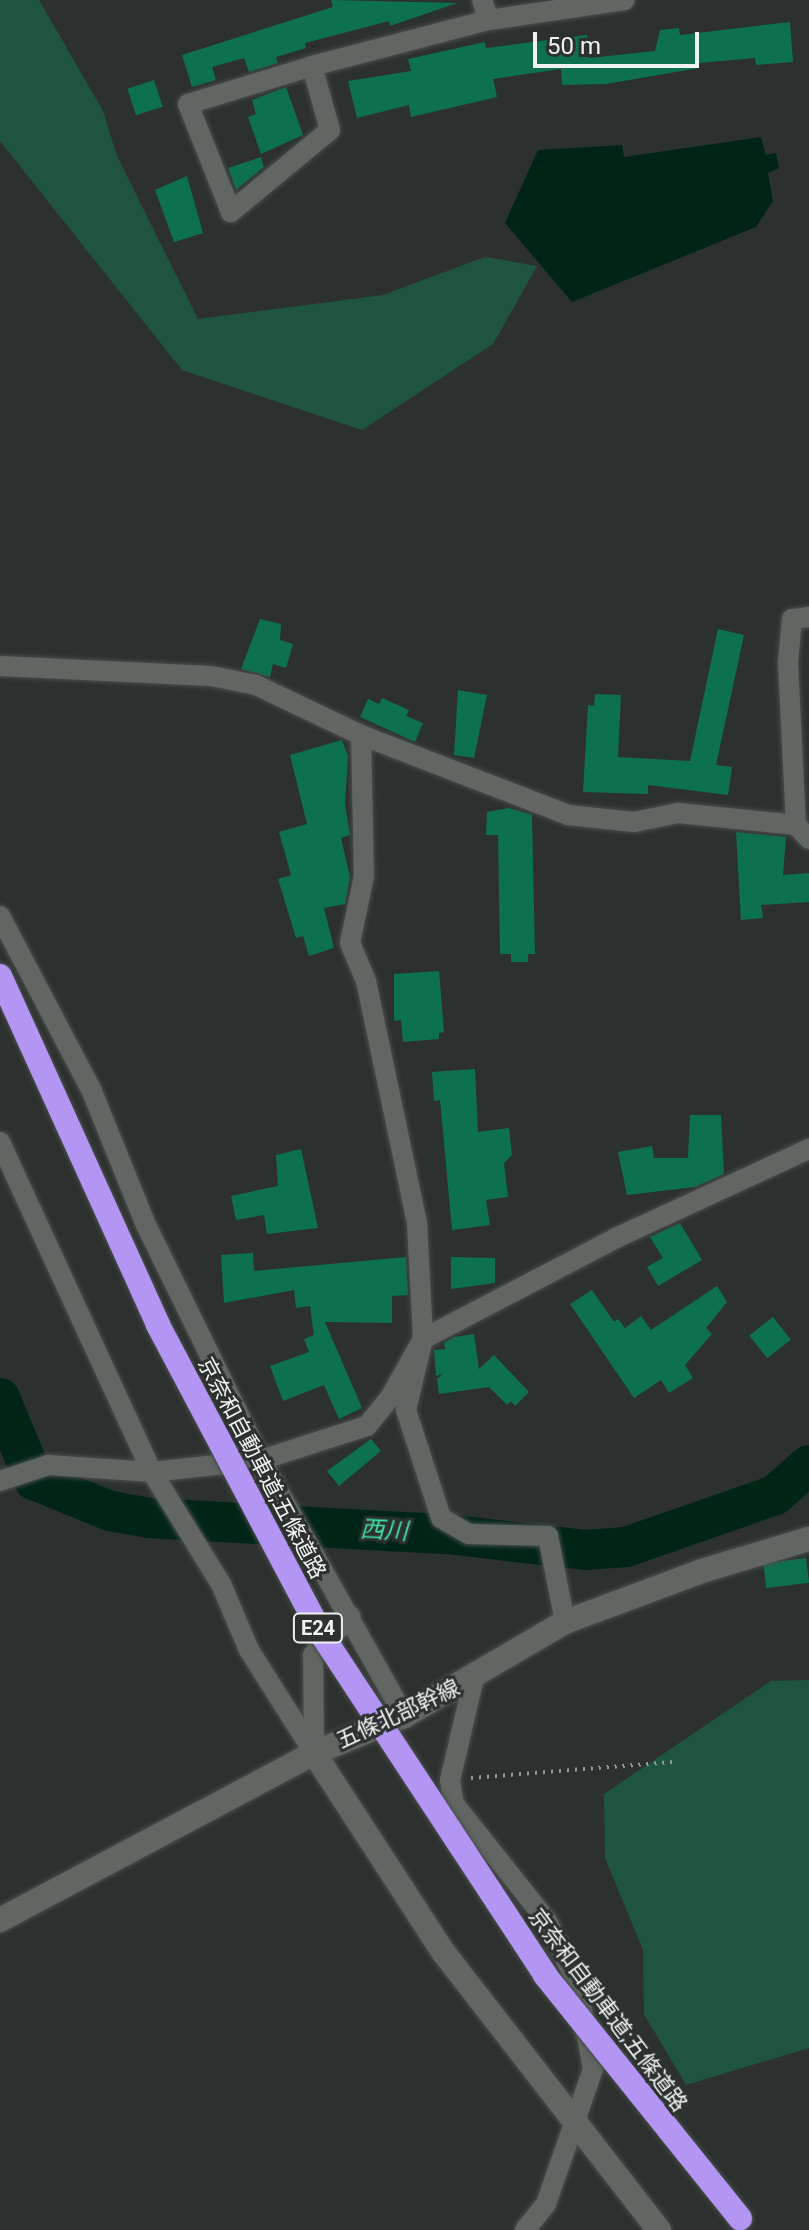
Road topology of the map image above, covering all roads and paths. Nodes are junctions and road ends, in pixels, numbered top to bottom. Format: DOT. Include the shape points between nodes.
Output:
graph roads {
  1 [pos="482,0"];
  2 [pos="625,0"];
  3 [pos="555,5"];
  4 [pos="489,20"];
  5 [pos="312,66"];
  6 [pos="809,617"];
  7 [pos="0,666"];
  8 [pos="361,735"];
  9 [pos="803,832"];
  10 [pos="0,916"];
  11 [pos="0,976"];
  12 [pos="0,1142"];
  13 [pos="809,1149"];
  14 [pos="423,1339"];
  15 [pos="261,1460"];
  16 [pos="152,1472"];
  17 [pos="8,1479"];
  18 [pos="809,1539"];
  19 [pos="351,1616"];
  20 [pos="565,1622"];
  21 [pos="474,1678"];
  22 [pos="404,1716"];
  23 [pos="314,1753"];
  24 [pos="676,1762"];
  25 [pos="450,1780"];
  26 [pos="0,1920"];
  27 [pos="576,2124"];
  28 [pos="740,2218"];
  29 [pos="525,2230"];
  30 [pos="659,2230"];
  1 -- 4 [label="street"];
  2 -- 3 [label="street"];
  3 -- 4 [label="street"];
  4 -- 5 [label="street"];
  5 -- 5 [label="street" via="330,130 231,212 188,104"];
  6 -- 9 [label="street" via="792,619 788,662"];
  7 -- 8 [label="street" via="211,676 256,685"];
  8 -- 9 [label="street" via="568,815 634,822 678,813"];
  8 -- 14 [label="street" via="364,876 350,943 366,981 400,1125 417,1223"];
  10 -- 15 [label="street" via="91,1089 146,1225"];
  11 -- 28 [label="highway, 京奈和自動車道;五條道路 / E24, bridge" via="158,1325 322,1635 545,1975"];
  12 -- 16 [label="street"];
  13 -- 14 [label="street" via="616,1238"];
  14 -- 15 [label="street" via="390,1398 367,1426"];
  14 -- 20 [label="street" via="406,1410 441,1518 469,1534 548,1536"];
  15 -- 16 [label="street"];
  15 -- 19 [label="street"];
  16 -- 17 [label="street" via="48,1465"];
  16 -- 23 [label="street" via="221,1584 249,1650"];
  18 -- 20 [label="street, 五條北部幹線" via="705,1570"];
  19 -- 22 [label="street"];
  19 -- 23 [label="street" via="313,1655"];
  20 -- 21 [label="street, 五條北部幹線"];
  21 -- 22 [label="street, 五條北部幹線"];
  21 -- 25 [label="street"];
  22 -- 23 [label="street, 五條北部幹線"];
  23 -- 26 [label="street, 五條北部幹線"];
  23 -- 27 [label="street" via="444,1953"];
  24 -- 25 [label="path"];
  25 -- 27 [label="street" via="454,1804 547,1921 577,1983 593,2069"];
  27 -- 29 [label="street" via="546,2204"];
  27 -- 30 [label="street"];
}
